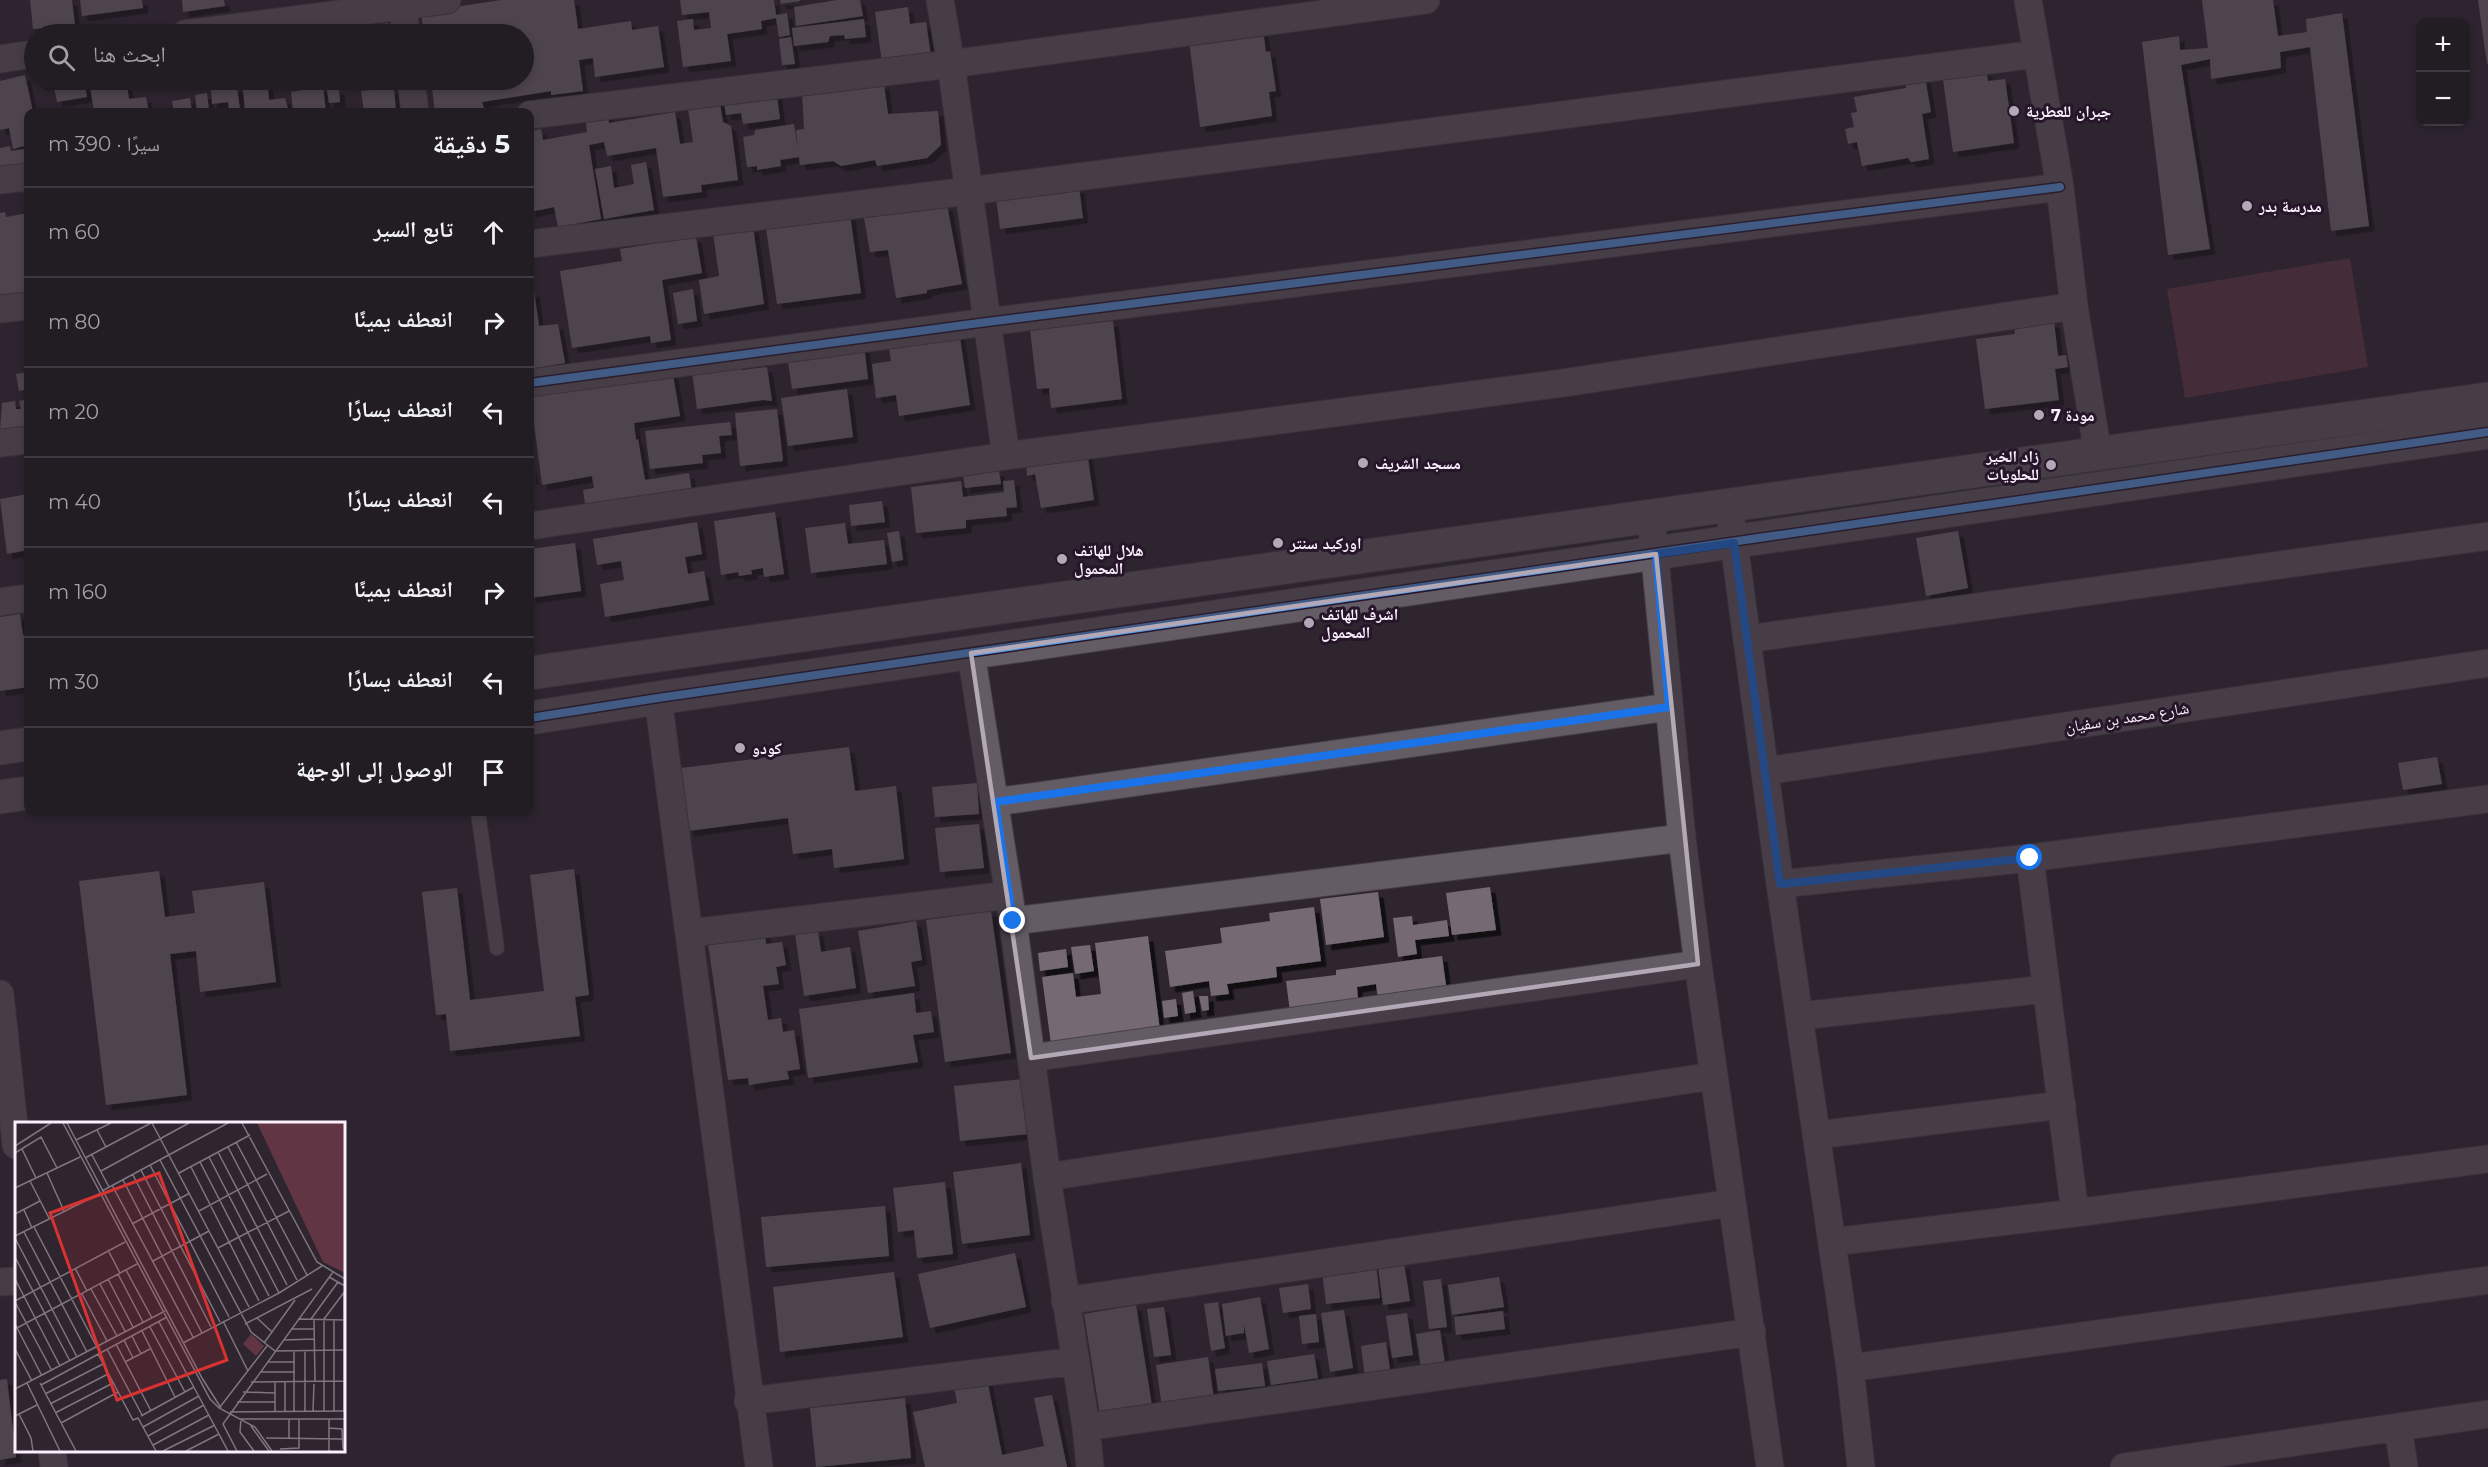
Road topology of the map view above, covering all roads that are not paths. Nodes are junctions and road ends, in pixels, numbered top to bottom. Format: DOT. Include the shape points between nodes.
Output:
graph roads {
  1 [pos="447,0"];
  2 [pos="940,0"];
  3 [pos="1426,0"];
  4 [pos="2028,0"];
  5 [pos="403,3"];
  6 [pos="255,24"];
  7 [pos="405,24"];
  8 [pos="2037,54"];
  9 [pos="24,55"];
  10 [pos="0,59"];
  11 [pos="951,63"];
  12 [pos="412,90"];
  13 [pos="414,108"];
  14 [pos="534,115"];
  15 [pos="24,177"];
  16 [pos="0,180"];
  17 [pos="2060,187"];
  18 [pos="969,191"];
  19 [pos="534,244"];
  20 [pos="24,306"];
  21 [pos="2074,306"];
  22 [pos="0,309"];
  23 [pos="987,322"];
  24 [pos="534,382"];
  25 [pos="2488,399"];
  26 [pos="2488,432"];
  27 [pos="24,440"];
  28 [pos="0,443"];
  29 [pos="2098,454"];
  30 [pos="1006,456"];
  31 [pos="1729,506"];
  32 [pos="1652,517"];
  33 [pos="534,525"];
  34 [pos="2488,536"];
  35 [pos="1734,543"];
  36 [pos="1656,554"];
  37 [pos="24,599"];
  38 [pos="0,602"];
  39 [pos="1748,639"];
  40 [pos="971,654"];
  41 [pos="2488,663"];
  42 [pos="534,672"];
  43 [pos="658,698"];
  44 [pos="1669,707"];
  45 [pos="534,717"];
  46 [pos="24,745"];
  47 [pos="0,748"];
  48 [pos="1765,771"];
  49 [pos="24,794"];
  50 [pos="0,797"];
  51 [pos="2488,799"];
  52 [pos="995,802"];
  53 [pos="479,816"];
  54 [pos="1682,838"];
  55 [pos="2030,858"];
  56 [pos="1780,884"];
  57 [pos="1011,908"];
  58 [pos="690,933"];
  59 [pos="497,948"];
  60 [pos="1698,964"];
  61 [pos="2046,989"];
  62 [pos="0,994"];
  63 [pos="1800,1017"];
  64 [pos="1031,1058"];
  65 [pos="1713,1076"];
  66 [pos="2062,1105"];
  67 [pos="1817,1135"];
  68 [pos="15,1136"];
  69 [pos="2488,1159"];
  70 [pos="1047,1177"];
  71 [pos="1732,1203"];
  72 [pos="2075,1213"];
  73 [pos="1832,1242"];
  74 [pos="2488,1280"];
  75 [pos="15,1281"];
  76 [pos="0,1282"];
  77 [pos="1065,1301"];
  78 [pos="1752,1332"];
  79 [pos="1076,1360"];
  80 [pos="1850,1368"];
  81 [pos="748,1401"];
  82 [pos="2488,1414"];
  83 [pos="1086,1427"];
  84 [pos="2398,1427"];
  85 [pos="52,1452"];
  86 [pos="2268,1456"];
  87 [pos="2136,1466"];
  88 [pos="54,1467"];
  89 [pos="759,1467"];
  90 [pos="1090,1467"];
  91 [pos="1770,1467"];
  92 [pos="1861,1467"];
  93 [pos="2404,1467"];
  1 -- 5 [label="street"];
  2 -- 11 [label="street"];
  3 -- 11 [label="street"];
  4 -- 8 [label="street"];
  5 -- 6 [label="street"];
  5 -- 7 [label="street"];
  8 -- 17 [label="street"];
  8 -- 18 [label="street"];
  9 -- 10 [label="street"];
  11 -- 14 [label="street"];
  11 -- 18 [label="street"];
  12 -- 13 [label="street"];
  15 -- 16 [label="street"];
  17 -- 21 [label="street"];
  17 -- 23 [label="street"];
  18 -- 19 [label="street"];
  18 -- 23 [label="street"];
  20 -- 22 [label="street"];
  21 -- 29 [label="street"];
  21 -- 30 [label="street" via="1563,383"];
  23 -- 24 [label="street"];
  23 -- 30 [label="street"];
  25 -- 29 [label="street"];
  26 -- 35 [label="street"];
  27 -- 28 [label="street"];
  29 -- 31 [label="street"];
  30 -- 33 [label="street"];
  31 -- 32 [label="street"];
  31 -- 35 [label="street"];
  32 -- 36 [label="street"];
  32 -- 42 [label="street"];
  34 -- 39 [label="street"];
  35 -- 36 [label="street"];
  35 -- 39 [label="street"];
  36 -- 40 [label="street"];
  36 -- 44 [label="street"];
  37 -- 38 [label="street"];
  39 -- 48 [label="street"];
  40 -- 43 [label="street"];
  40 -- 52 [label="street"];
  41 -- 48 [label="street, شارع محمد بن سفيان"];
  43 -- 45 [label="street"];
  43 -- 58 [label="street"];
  44 -- 52 [label="street"];
  44 -- 54 [label="street"];
  46 -- 47 [label="street"];
  48 -- 56 [label="street"];
  49 -- 50 [label="street"];
  51 -- 55 [label="street"];
  52 -- 57 [label="street"];
  53 -- 59 [label="lane"];
  54 -- 57 [label="street"];
  54 -- 60 [label="street"];
  55 -- 56 [label="street"];
  55 -- 61 [label="street"];
  56 -- 63 [label="street"];
  57 -- 58 [label="street"];
  57 -- 64 [label="street"];
  58 -- 81 [label="street"];
  60 -- 64 [label="street"];
  60 -- 65 [label="street"];
  61 -- 63 [label="street"];
  61 -- 66 [label="street"];
  62 -- 68 [label="street"];
  63 -- 67 [label="street"];
  64 -- 70 [label="street"];
  65 -- 70 [label="street"];
  65 -- 71 [label="street"];
  66 -- 67 [label="street"];
  66 -- 72 [label="street"];
  67 -- 73 [label="street"];
  69 -- 72 [label="street"];
  70 -- 77 [label="street"];
  71 -- 77 [label="street"];
  71 -- 78 [label="street"];
  72 -- 73 [label="street"];
  73 -- 80 [label="street"];
  74 -- 80 [label="street"];
  75 -- 76 [label="street"];
  77 -- 79 [label="street"];
  78 -- 83 [label="street"];
  78 -- 91 [label="street"];
  79 -- 81 [label="street"];
  79 -- 83 [label="street"];
  80 -- 92 [label="street"];
  81 -- 89 [label="street"];
  82 -- 84 [label="street"];
  83 -- 90 [label="street"];
  84 -- 86 [label="street"];
  84 -- 93 [label="street"];
  85 -- 88 [label="street"];
  86 -- 87 [label="street"];
}
